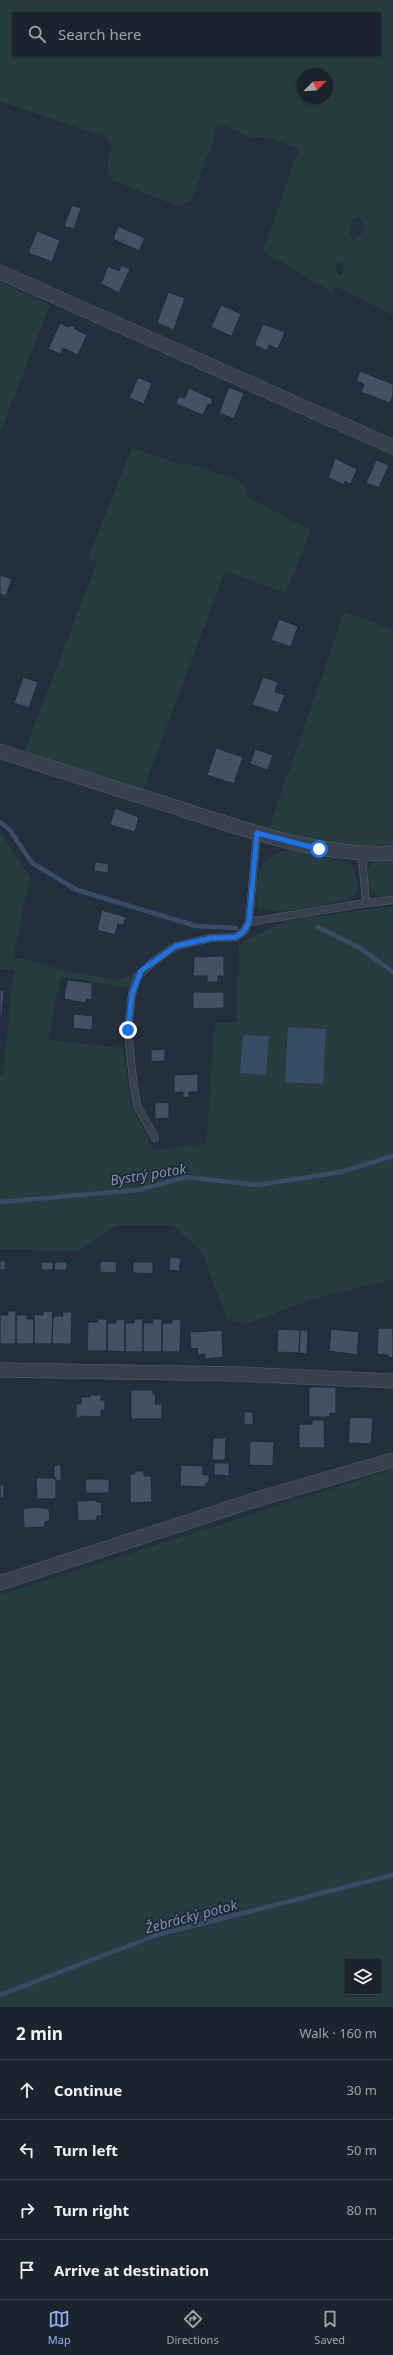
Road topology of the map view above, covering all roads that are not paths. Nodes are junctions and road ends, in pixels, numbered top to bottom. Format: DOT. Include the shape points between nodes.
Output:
graph roads {
  1 [pos="0,272"];
  2 [pos="393,447"];
  3 [pos="0,751"];
  4 [pos="257,833"];
  5 [pos="393,852"];
  6 [pos="362,855"];
  7 [pos="393,900"];
  8 [pos="366,903"];
  9 [pos="249,922"];
  10 [pos="155,1138"];
  11 [pos="0,1370"];
  12 [pos="393,1381"];
  13 [pos="393,1460"];
  14 [pos="0,1583"];
  1 -- 2 [label="street"];
  3 -- 4 [label="street"];
  4 -- 6 [label="street" via="319,849"];
  4 -- 9 [label="lane"];
  5 -- 6 [label="street"];
  6 -- 8 [label="lane"];
  7 -- 8 [label="lane"];
  8 -- 9 [label="lane"];
  9 -- 10 [label="lane" via="244,931 236,937 211,938 176,946 137,977 132,994 128,1030 133,1080 137,1105"];
  11 -- 12 [label="street" via="240,1374"];
  13 -- 14 [label="street" via="258,1499"];
}
